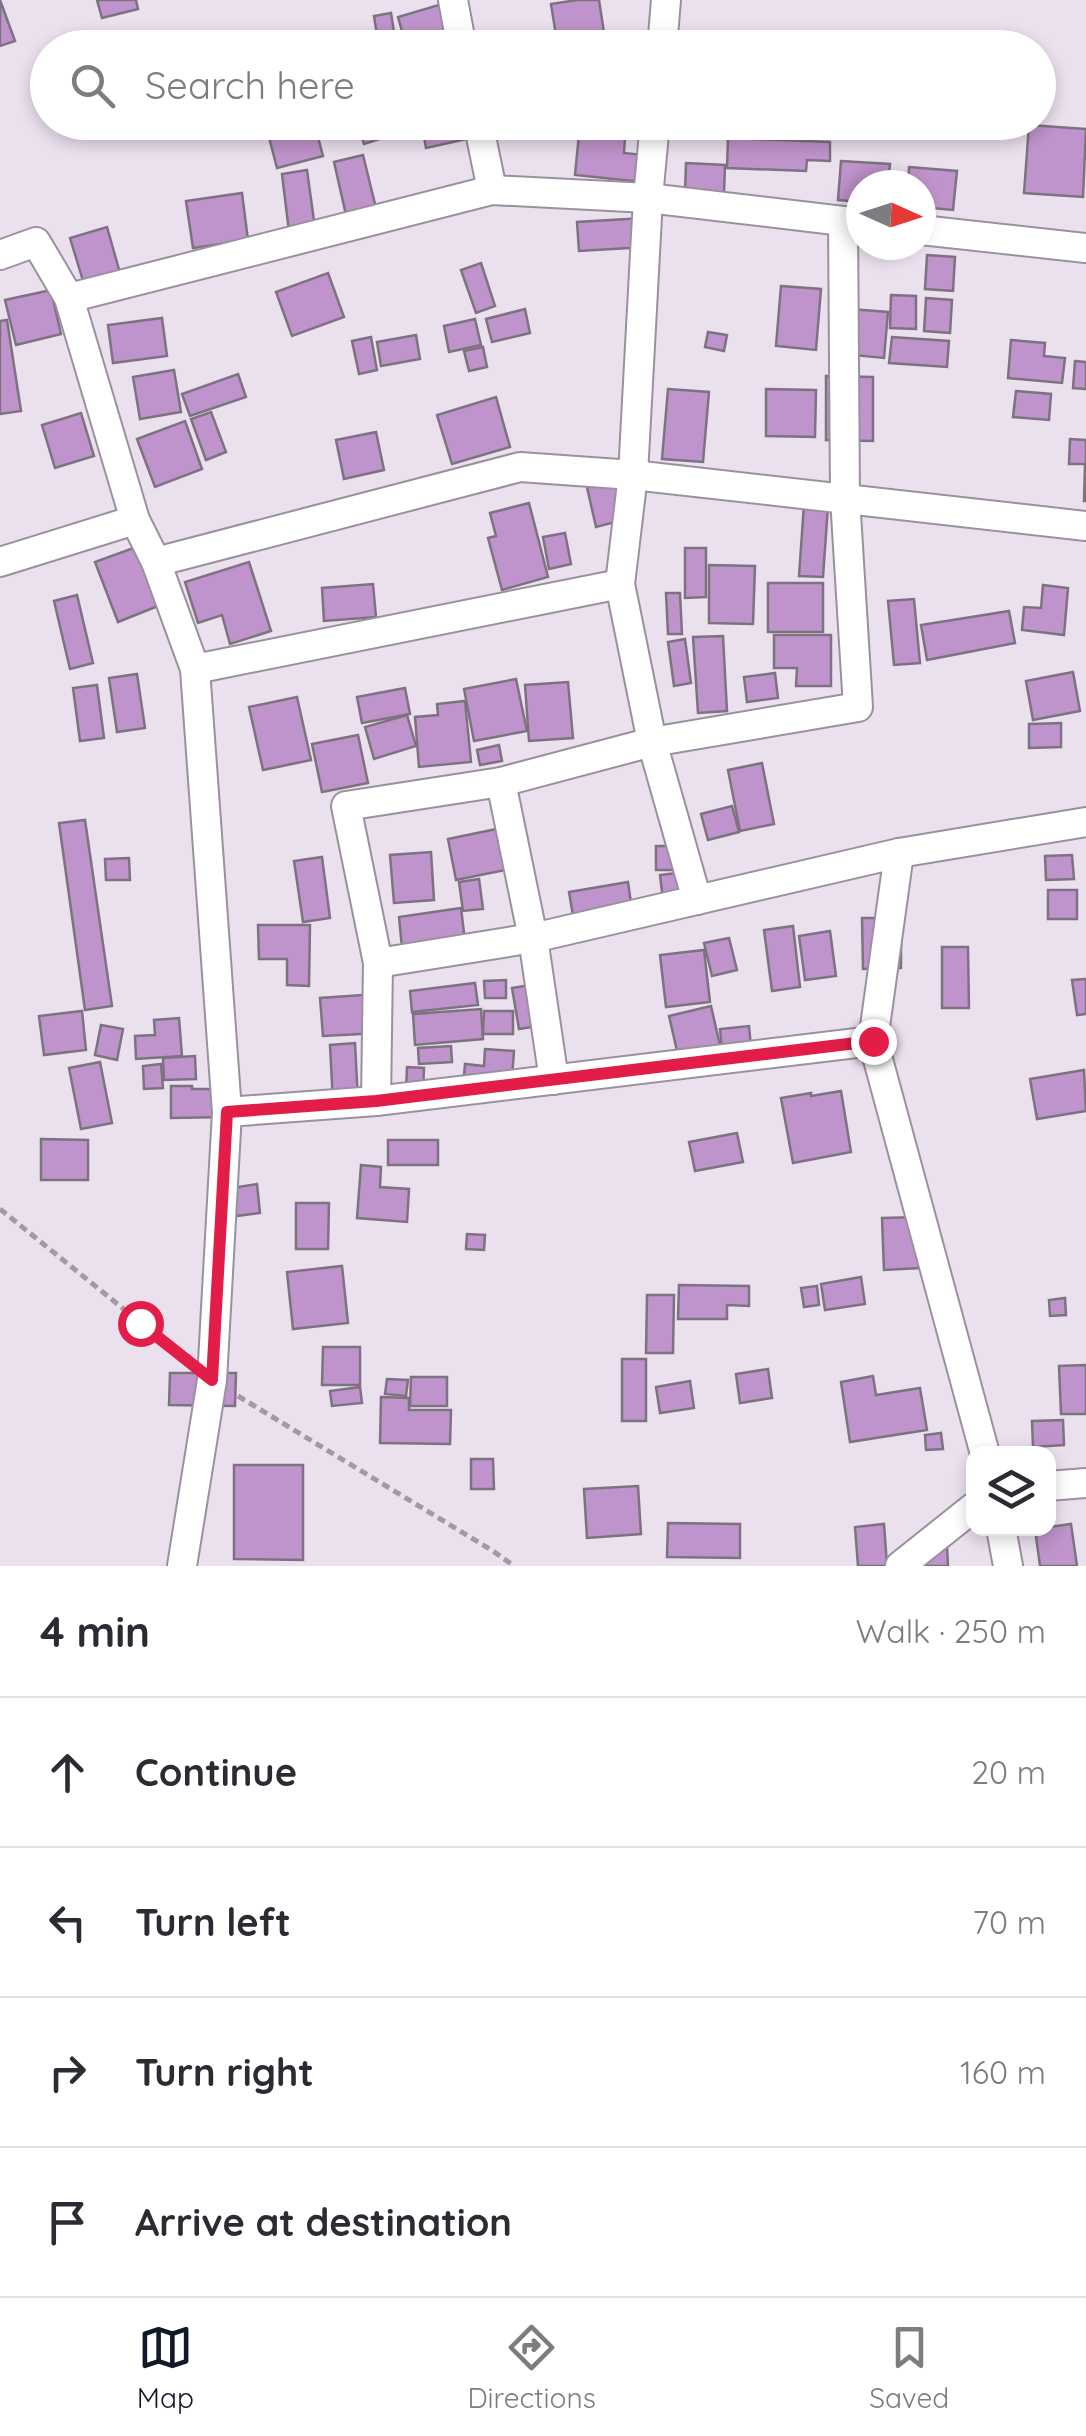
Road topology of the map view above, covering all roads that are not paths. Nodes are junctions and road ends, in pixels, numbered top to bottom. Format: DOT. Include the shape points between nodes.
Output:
graph roads {
  1 [pos="452,0"];
  2 [pos="666,0"];
  3 [pos="458,30"];
  4 [pos="664,30"];
  5 [pos="482,140"];
  6 [pos="653,140"];
  7 [pos="492,190"];
  8 [pos="648,198"];
  9 [pos="846,221"];
  10 [pos="936,232"];
  11 [pos="1086,248"];
  12 [pos="0,255"];
  13 [pos="851,260"];
  14 [pos="69,298"];
  15 [pos="633,475"];
  16 [pos="845,498"];
  17 [pos="135,520"];
  18 [pos="1086,526"];
  19 [pos="0,562"];
  20 [pos="156,562"];
  21 [pos="620,584"];
  22 [pos="194,670"];
  23 [pos="652,742"];
  24 [pos="501,782"];
  25 [pos="1086,822"];
  26 [pos="899,852"];
  27 [pos="697,900"];
  28 [pos="534,938"];
  29 [pos="378,963"];
  30 [pos="873,1041"];
  31 [pos="554,1080"];
  32 [pos="376,1101"];
  33 [pos="227,1112"];
  34 [pos="983,1446"];
  35 [pos="1086,1482"];
  36 [pos="1056,1485"];
  37 [pos="966,1513"];
  38 [pos="1003,1536"];
  39 [pos="182,1566"];
  40 [pos="900,1566"];
  41 [pos="1008,1566"];
  1 -- 3 [label="street"];
  2 -- 4 [label="street"];
  5 -- 7 [label="street"];
  6 -- 8 [label="street"];
  7 -- 8 [label="street"];
  7 -- 14 [label="street"];
  8 -- 9 [label="street"];
  8 -- 15 [label="street"];
  10 -- 11 [label="street"];
  12 -- 14 [label="street" via="36,242"];
  13 -- 16 [label="street"];
  14 -- 17 [label="street"];
  15 -- 16 [label="street"];
  15 -- 20 [label="street" via="520,467"];
  15 -- 21 [label="street"];
  16 -- 18 [label="street"];
  16 -- 23 [label="street" via="858,707"];
  17 -- 19 [label="street"];
  17 -- 20 [label="street"];
  20 -- 22 [label="street"];
  21 -- 22 [label="street"];
  21 -- 23 [label="street"];
  22 -- 33 [label="street"];
  23 -- 24 [label="street"];
  23 -- 27 [label="street"];
  24 -- 28 [label="street"];
  24 -- 29 [label="street" via="346,806"];
  25 -- 26 [label="street"];
  26 -- 27 [label="street"];
  26 -- 30 [label="street"];
  27 -- 28 [label="street"];
  28 -- 29 [label="street"];
  28 -- 31 [label="street"];
  29 -- 32 [label="street"];
  30 -- 31 [label="street"];
  30 -- 34 [label="street"];
  31 -- 32 [label="street"];
  32 -- 33 [label="street"];
  33 -- 39 [label="street" via="212,1380"];
  35 -- 36 [label="street"];
  37 -- 40 [label="street"];
  38 -- 41 [label="street"];
}
